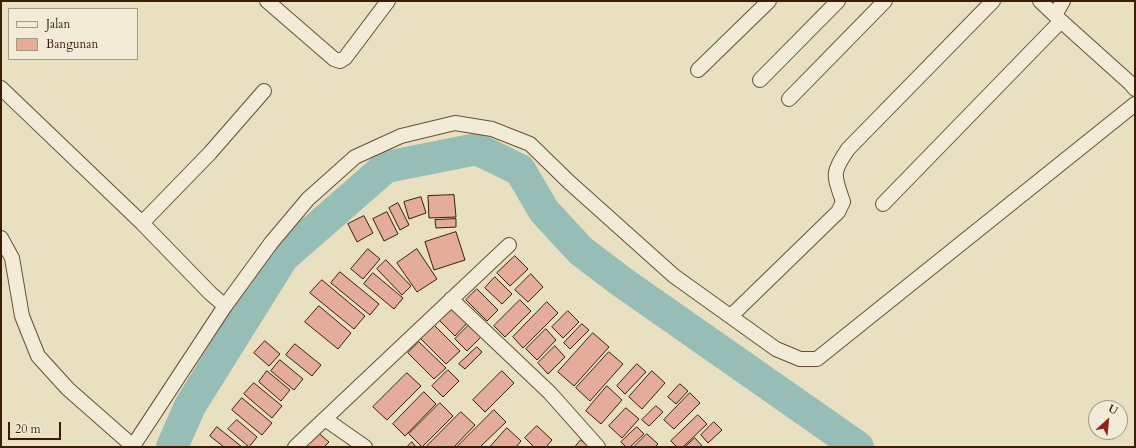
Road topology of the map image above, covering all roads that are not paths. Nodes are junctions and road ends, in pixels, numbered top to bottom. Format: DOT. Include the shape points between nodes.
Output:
graph roads {
  1 [pos="267,1"];
  2 [pos="388,1"];
  3 [pos="769,1"];
  4 [pos="838,1"];
  5 [pos="885,1"];
  6 [pos="993,1"];
  7 [pos="1040,1"];
  8 [pos="1063,1"];
  9 [pos="1058,18"];
  10 [pos="698,70"];
  11 [pos="760,80"];
  12 [pos="1,88"];
  13 [pos="1135,89"];
  14 [pos="264,91"];
  15 [pos="789,99"];
  16 [pos="1135,104"];
  17 [pos="883,204"];
  18 [pos="142,223"];
  19 [pos="1,238"];
  20 [pos="509,245"];
  21 [pos="451,299"];
  22 [pos="225,306"];
  23 [pos="732,316"];
  24 [pos="325,418"];
  25 [pos="133,446"];
  26 [pos="295,447"];
  27 [pos="365,447"];
  28 [pos="598,447"];
  1 -- 2 [label="street" via="334,59 340,61 345,58"];
  3 -- 10 [label="street"];
  4 -- 11 [label="street"];
  5 -- 15 [label="street"];
  6 -- 23 [label="street" via="848,149 836,168 835,178 843,202 838,212"];
  7 -- 9 [label="street"];
  8 -- 9 [label="street"];
  9 -- 13 [label="street"];
  9 -- 17 [label="street"];
  12 -- 18 [label="street"];
  14 -- 18 [label="street" via="210,153"];
  16 -- 23 [label="street" via="818,359 800,359 776,349"];
  18 -- 22 [label="street"];
  19 -- 25 [label="street" via="12,258 22,316 38,356 68,389"];
  20 -- 21 [label="street"];
  21 -- 24 [label="street"];
  21 -- 28 [label="street" via="550,393"];
  22 -- 23 [label="street" via="271,243 308,199 356,157 401,136 455,123 492,129 530,144 674,276"];
  22 -- 25 [label="street"];
  24 -- 26 [label="street"];
  24 -- 27 [label="street"];
}
